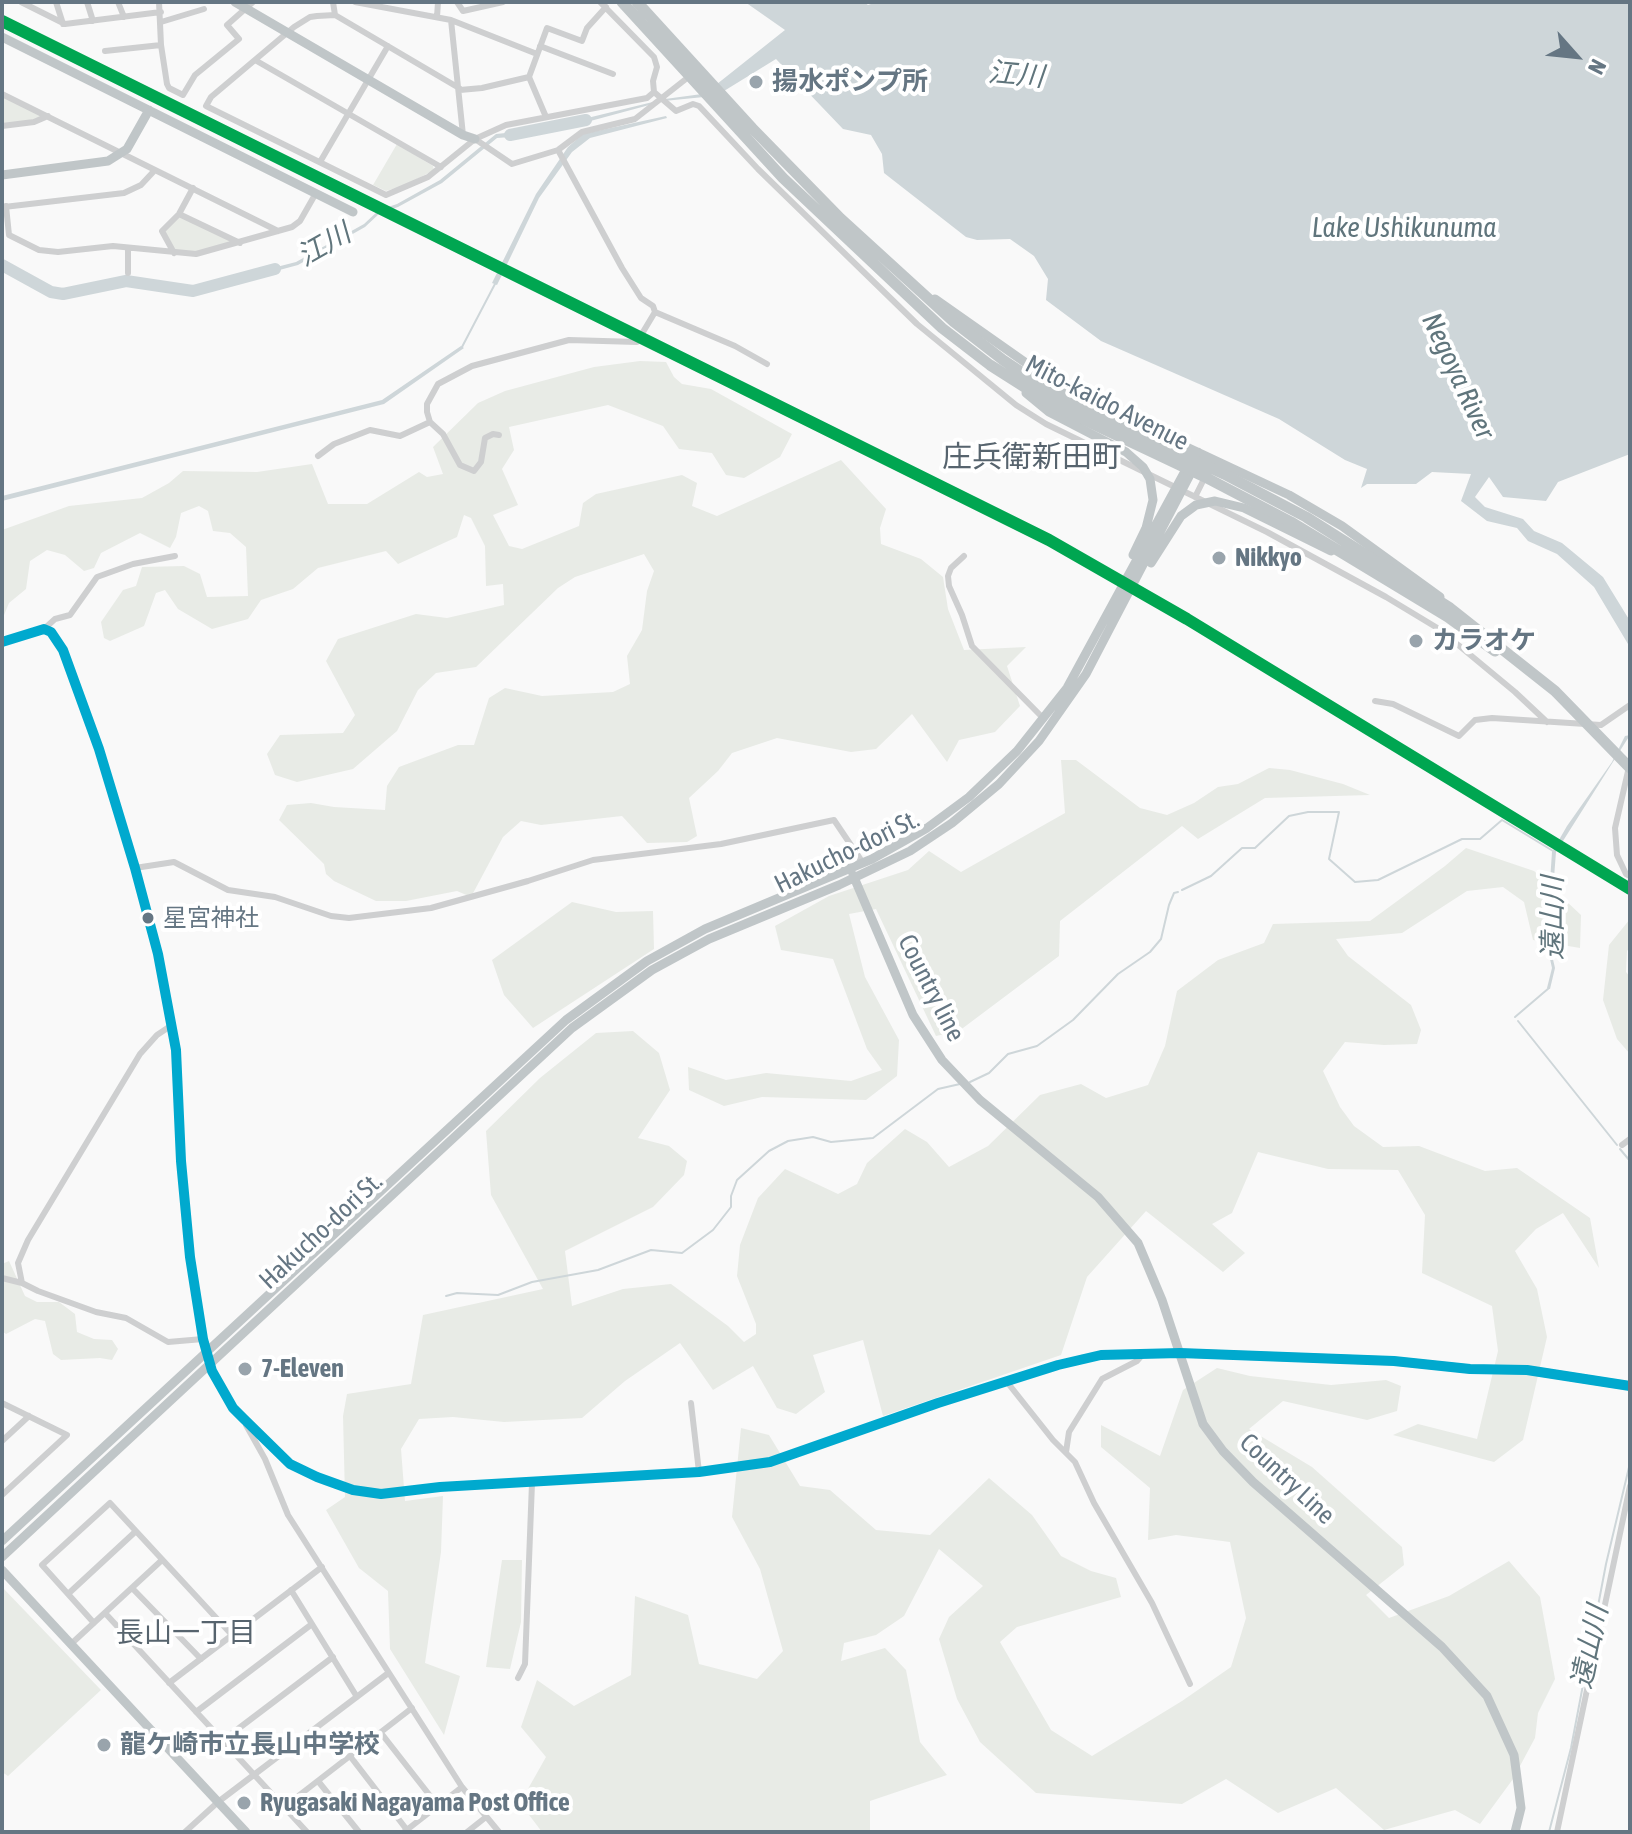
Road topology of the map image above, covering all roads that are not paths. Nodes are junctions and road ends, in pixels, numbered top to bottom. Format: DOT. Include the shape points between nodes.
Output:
graph roads {
  1 [pos="21,2"];
  2 [pos="56,2"];
  3 [pos="87,2"];
  4 [pos="118,2"];
  5 [pos="159,2"];
  6 [pos="235,2"];
  7 [pos="333,2"];
  8 [pos="355,2"];
  9 [pos="438,2"];
  10 [pos="457,2"];
  11 [pos="503,2"];
  12 [pos="28,4"];
  13 [pos="626,4"];
  14 [pos="249,5"];
  15 [pos="603,5"];
  16 [pos="204,9"];
  17 [pos="161,12"];
  18 [pos="335,15"];
  19 [pos="124,17"];
  20 [pos="437,17"];
  21 [pos="451,20"];
  22 [pos="93,21"];
  23 [pos="161,22"];
  24 [pos="63,24"];
  25 [pos="287,33"];
  26 [pos="2,37"];
  27 [pos="161,45"];
  28 [pos="388,46"];
  29 [pos="538,50"];
  30 [pos="105,51"];
  31 [pos="255,60"];
  32 [pos="694,73"];
  33 [pos="613,74"];
  34 [pos="529,77"];
  35 [pos="368,79"];
  36 [pos="459,89"];
  37 [pos="654,92"];
  38 [pos="2,94"];
  39 [pos="662,100"];
  40 [pos="149,110"];
  41 [pos="348,113"];
  42 [pos="48,116"];
  43 [pos="546,117"];
  44 [pos="2,126"];
  45 [pos="463,135"];
  46 [pos="475,139"];
  47 [pos="558,150"];
  48 [pos="122,153"];
  49 [pos="320,162"];
  50 [pos="441,167"];
  51 [pos="155,170"];
  52 [pos="2,175"];
  53 [pos="193,188"];
  54 [pos="316,193"];
  55 [pos="4,207"];
  56 [pos="809,211"];
  57 [pos="353,212"];
  58 [pos="179,214"];
  59 [pos="279,232"];
  60 [pos="240,243"];
  61 [pos="128,249"];
  62 [pos="174,253"];
  63 [pos="891,265"];
  64 [pos="128,273"];
  65 [pos="655,312"];
  66 [pos="767,364"];
  67 [pos="990,365"];
  68 [pos="430,422"];
  69 [pos="499,435"];
  70 [pos="1198,452"];
  71 [pos="318,456"];
  72 [pos="1208,472"];
  73 [pos="1195,497"];
  74 [pos="175,556"];
  75 [pos="964,556"];
  76 [pos="1374,571"];
  77 [pos="1449,612"];
  78 [pos="44,629"];
  79 [pos="1439,629"];
  80 [pos="1104,632"];
  81 [pos="2,642"];
  82 [pos="1094,651"];
  83 [pos="1375,701"];
  84 [pos="1630,705"];
  85 [pos="1044,719"];
  86 [pos="1547,722"];
  87 [pos="1589,726"];
  88 [pos="1630,768"];
  89 [pos="863,863"];
  90 [pos="135,868"];
  91 [pos="852,873"];
  92 [pos="1630,876"];
  93 [pos="172,1025"];
  94 [pos="1630,1139"];
  95 [pos="1032,1142"];
  96 [pos="1622,1145"];
  97 [pos="2,1278"];
  98 [pos="22,1283"];
  99 [pos="203,1339"];
  100 [pos="207,1353"];
  101 [pos="1144,1353"];
  102 [pos="1180,1353"];
  103 [pos="209,1364"];
  104 [pos="1007,1382"];
  105 [pos="1630,1386"];
  106 [pos="2,1403"];
  107 [pos="691,1403"];
  108 [pos="29,1416"];
  109 [pos="243,1418"];
  110 [pos="2,1441"];
  111 [pos="1066,1453"];
  112 [pos="699,1472"];
  113 [pos="532,1483"];
  114 [pos="1630,1486"];
  115 [pos="2,1495"];
  116 [pos="135,1532"];
  117 [pos="2,1541"];
  118 [pos="2,1557"];
  119 [pos="162,1560"];
  120 [pos="322,1567"];
  121 [pos="2,1570"];
  122 [pos="132,1588"];
  123 [pos="291,1590"];
  124 [pos="68,1594"];
  125 [pos="105,1613"];
  126 [pos="94,1623"];
  127 [pos="312,1624"];
  128 [pos="232,1635"];
  129 [pos="71,1644"];
  130 [pos="333,1657"];
  131 [pos="201,1659"];
  132 [pos="387,1674"];
  133 [pos="518,1678"];
  134 [pos="169,1683"];
  135 [pos="1190,1684"];
  136 [pos="357,1697"];
  137 [pos="412,1708"];
  138 [pos="196,1712"];
  139 [pos="381,1733"];
  140 [pos="222,1741"];
  141 [pos="350,1756"];
  142 [pos="253,1774"];
  143 [pos="318,1781"];
  144 [pos="462,1787"];
  145 [pos="218,1802"];
  146 [pos="438,1806"];
  147 [pos="284,1807"];
  148 [pos="486,1817"];
  149 [pos="405,1831"];
  150 [pos="185,1832"];
  151 [pos="246,1832"];
  152 [pos="307,1832"];
  153 [pos="359,1832"];
  154 [pos="467,1832"];
  155 [pos="499,1832"];
  156 [pos="1515,1832"];
  157 [pos="1557,1832"];
  1 -- 12 [label="street"];
  2 -- 24 [label="street"];
  3 -- 22 [label="street"];
  4 -- 19 [label="street"];
  5 -- 17 [label="street"];
  6 -- 14 [label="main road"];
  7 -- 18 [label="street"];
  8 -- 20 [label="street"];
  9 -- 20 [label="street"];
  10 -- 11 [label="street" via="463,11"];
  12 -- 24 [label="street"];
  13 -- 32 [label="highway, Mito-kaido Avenue"];
  14 -- 25 [label="main road"];
  14 -- 27 [label="street" via="227,25 239,39 195,75 183,95 169,88"];
  15 -- 29 [label="street" via="582,41 547,28"];
  15 -- 37 [label="street" via="657,62"];
  16 -- 23 [label="street"];
  17 -- 19 [label="street"];
  17 -- 23 [label="street"];
  18 -- 25 [label="street" via="310,17"];
  18 -- 28 [label="street"];
  19 -- 22 [label="street"];
  20 -- 21 [label="street"];
  21 -- 29 [label="street"];
  21 -- 36 [label="street"];
  22 -- 24 [label="street"];
  23 -- 27 [label="street"];
  25 -- 31 [label="street"];
  25 -- 35 [label="main road"];
  26 -- 40 [label="main road"];
  27 -- 30 [label="street"];
  28 -- 35 [label="street"];
  28 -- 36 [label="street"];
  29 -- 33 [label="street"];
  29 -- 34 [label="street"];
  31 -- 41 [label="street"];
  31 -- 49 [label="street" via="206,106"];
  32 -- 39 [label="street"];
  32 -- 56 [label="highway, Mito-kaido Avenue"];
  32 -- 63 [label="highway, Mito-kaido Avenue"];
  34 -- 36 [label="street"];
  34 -- 43 [label="street"];
  35 -- 41 [label="street"];
  35 -- 45 [label="main road"];
  36 -- 45 [label="street"];
  37 -- 39 [label="street"];
  37 -- 43 [label="street" via="647,98"];
  38 -- 42 [label="street"];
  39 -- 47 [label="street" via="635,119 582,132"];
  39 -- 56 [label="street" via="676,111 699,106"];
  40 -- 48 [label="main road"];
  40 -- 54 [label="main road"];
  41 -- 49 [label="street"];
  41 -- 50 [label="street"];
  42 -- 44 [label="street"];
  42 -- 48 [label="street"];
  43 -- 46 [label="street" via="506,125"];
  45 -- 46 [label="main road"];
  46 -- 47 [label="street" via="512,164"];
  46 -- 50 [label="street"];
  47 -- 65 [label="street" via="622,268"];
  48 -- 51 [label="street"];
  48 -- 52 [label="main road" via="98,164"];
  49 -- 50 [label="street" via="386,195"];
  51 -- 53 [label="street"];
  51 -- 55 [label="street" via="124,193"];
  53 -- 58 [label="street"];
  53 -- 59 [label="street"];
  54 -- 57 [label="main road"];
  54 -- 59 [label="street" via="297,223"];
  55 -- 61 [label="street" via="9,235 39,250"];
  56 -- 67 [label="highway, Mito-kaido Avenue"];
  56 -- 73 [label="street" via="917,324 1016,405"];
  58 -- 60 [label="street"];
  58 -- 62 [label="street" via="162,231"];
  59 -- 60 [label="street"];
  60 -- 62 [label="street" via="196,254"];
  61 -- 62 [label="street"];
  61 -- 64 [label="street"];
  63 -- 70 [label="main road" via="1040,375"];
  63 -- 72 [label="highway, Mito-kaido Avenue" via="954,322 1031,380"];
  65 -- 66 [label="street"];
  65 -- 68 [label="street" via="637,342 569,340 472,366 438,384 427,404"];
  67 -- 72 [label="highway, Mito-kaido Avenue" via="1053,405"];
  67 -- 80 [label="main road" via="1049,412 1136,459 1150,479 1153,500 1146,528"];
  68 -- 69 [label="street" via="460,465 472,471 481,462 485,438"];
  68 -- 71 [label="street" via="400,436 370,430"];
  70 -- 77 [label="main road" via="1342,526 1436,593"];
  70 -- 80 [label="main road, Hakucho-dori St."];
  72 -- 73 [label="street"];
  72 -- 76 [label="highway, Mito-kaido Avenue"];
  72 -- 77 [label="highway, Mito-kaido Avenue" via="1306,517"];
  73 -- 79 [label="street"];
  74 -- 78 [label="street" via="97,577 70,615"];
  75 -- 85 [label="street" via="948,576 972,646"];
  76 -- 77 [label="highway, Mito-kaido Avenue"];
  76 -- 80 [label="main road" via="1256,513 1224,502 1205,502 1188,510 1170,531"];
  77 -- 79 [label="street"];
  77 -- 87 [label="highway, Mito-kaido Avenue" via="1555,691"];
  78 -- 81 [label="street"];
  78 -- 90 [label="street" via="63,650 73,674"];
  79 -- 86 [label="street"];
  80 -- 82 [label="main road, Hakucho-dori St."];
  82 -- 85 [label="main road, Hakucho-dori St."];
  82 -- 91 [label="main road, Hakucho-dori St." via="1060,715 999,784 930,838"];
  83 -- 86 [label="street" via="1393,704 1459,736 1475,720"];
  84 -- 87 [label="street" via="1601,725"];
  85 -- 89 [label="main road, Hakucho-dori St." via="969,797 906,841"];
  86 -- 87 [label="street"];
  87 -- 88 [label="highway, Mito-kaido Avenue"];
  88 -- 92 [label="street" via="1615,828 1617,855"];
  89 -- 90 [label="street" via="834,820 721,844 593,860 431,908 349,918 228,890 174,862"];
  89 -- 91 [label="main road, Hakucho-dori St."];
  90 -- 93 [label="street"];
  91 -- 95 [label="main road, Country line" via="919,1027 953,1073"];
  91 -- 100 [label="main road, Hakucho-dori St." via="705,929 647,961 566,1020"];
  91 -- 103 [label="main road, Hakucho-dori St." via="652,970 572,1028"];
  93 -- 98 [label="street" via="140,1054 28,1240 18,1263"];
  93 -- 99 [label="street" via="190,1257"];
  94 -- 96 [label="street"];
  95 -- 102 [label="main road, Country Line" via="1098,1197 1138,1243"];
  97 -- 98 [label="street"];
  98 -- 99 [label="street" via="126,1318 168,1342"];
  99 -- 100 [label="street"];
  100 -- 103 [label="street"];
  100 -- 117 [label="main road, Hakucho-dori St."];
  101 -- 102 [label="street"];
  101 -- 104 [label="street" via="1081,1358"];
  101 -- 111 [label="street" via="1102,1379 1069,1432"];
  102 -- 105 [label="main road" via="1527,1370"];
  102 -- 156 [label="main road, Country Line" via="1203,1424 1223,1451 1431,1636 1487,1696 1514,1755 1521,1808"];
  103 -- 109 [label="street"];
  103 -- 118 [label="main road, Hakucho-dori St."];
  104 -- 111 [label="street"];
  104 -- 112 [label="street" via="781,1459"];
  106 -- 108 [label="street"];
  107 -- 112 [label="street"];
  108 -- 110 [label="street"];
  108 -- 115 [label="street" via="67,1435"];
  109 -- 113 [label="street" via="290,1464 353,1490 381,1494"];
  109 -- 120 [label="street" via="288,1515"];
  111 -- 135 [label="street" via="1152,1603"];
  112 -- 113 [label="street"];
  113 -- 133 [label="street" via="525,1664"];
  114 -- 157 [label="street"];
  116 -- 119 [label="street"];
  116 -- 124 [label="street"];
  116 -- 124 [label="street" via="110,1503 42,1565"];
  119 -- 122 [label="street"];
  119 -- 128 [label="street"];
  120 -- 123 [label="street"];
  120 -- 132 [label="street"];
  121 -- 129 [label="main road"];
  122 -- 125 [label="street"];
  122 -- 131 [label="street"];
  123 -- 127 [label="street"];
  123 -- 128 [label="street"];
  124 -- 126 [label="street"];
  125 -- 126 [label="street"];
  125 -- 134 [label="street"];
  126 -- 129 [label="street"];
  127 -- 130 [label="street"];
  127 -- 138 [label="street"];
  128 -- 131 [label="street"];
  129 -- 145 [label="main road"];
  130 -- 136 [label="street"];
  130 -- 140 [label="street"];
  131 -- 134 [label="street"];
  132 -- 136 [label="street"];
  132 -- 137 [label="street"];
  134 -- 138 [label="street"];
  136 -- 142 [label="street"];
  137 -- 139 [label="street"];
  137 -- 144 [label="street"];
  138 -- 140 [label="street"];
  139 -- 141 [label="street"];
  139 -- 146 [label="street"];
  140 -- 142 [label="street"];
  141 -- 143 [label="street"];
  141 -- 149 [label="street"];
  142 -- 145 [label="street"];
  142 -- 147 [label="street"];
  143 -- 147 [label="street"];
  143 -- 153 [label="street"];
  144 -- 146 [label="street"];
  144 -- 148 [label="street"];
  145 -- 150 [label="street"];
  145 -- 151 [label="main road"];
  146 -- 149 [label="street"];
  147 -- 152 [label="street"];
  148 -- 154 [label="street"];
  148 -- 155 [label="street"];
}
